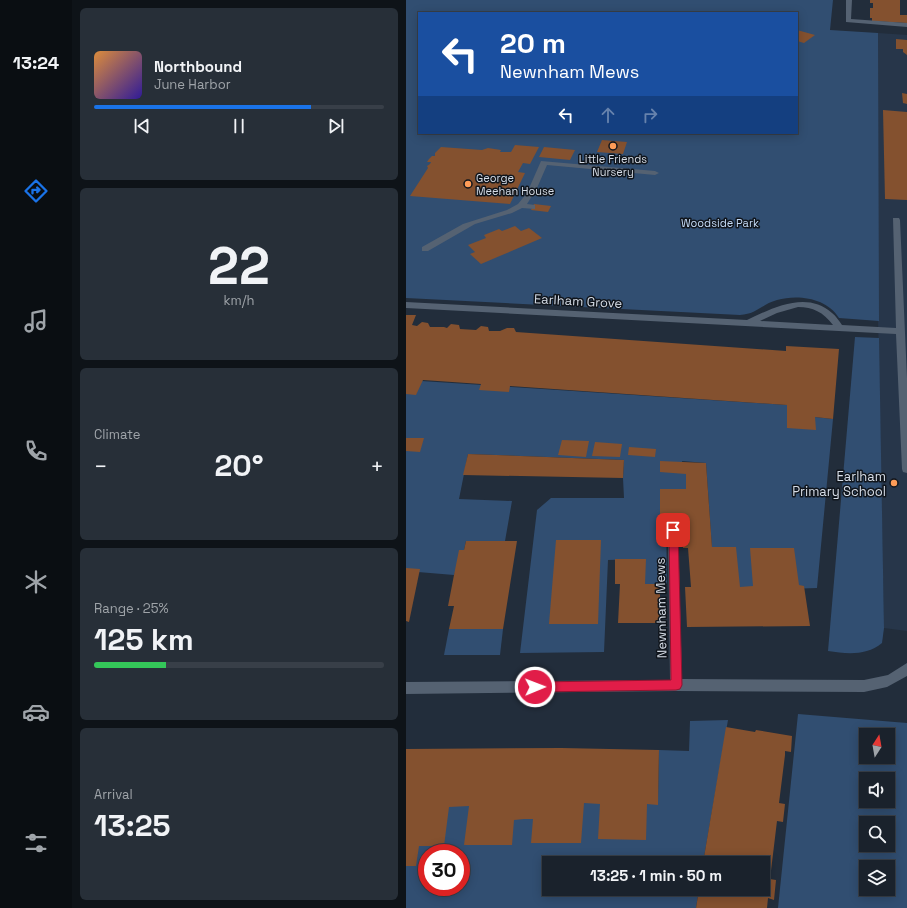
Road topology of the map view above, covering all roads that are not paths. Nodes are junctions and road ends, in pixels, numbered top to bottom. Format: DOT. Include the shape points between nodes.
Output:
graph roads {
  1 [pos="849,0"];
  2 [pos="907,25"];
  3 [pos="655,173"];
  4 [pos="520,206"];
  5 [pos="532,207"];
  6 [pos="896,220"];
  7 [pos="425,248"];
  8 [pos="406,305"];
  9 [pos="749,322"];
  10 [pos="839,327"];
  11 [pos="900,331"];
  12 [pos="907,469"];
  13 [pos="673,530"];
  14 [pos="907,668"];
  15 [pos="676,685"];
  16 [pos="406,688"];
  1 -- 2 [label="street" via="848,21"];
  3 -- 4 [label="street" via="544,163 526,200"];
  4 -- 5 [label="street"];
  4 -- 7 [label="street" via="509,212 480,220"];
  6 -- 11 [label="street"];
  8 -- 9 [label="street, Earlham Grove"];
  9 -- 10 [label="street, Earlham Grove"];
  9 -- 10 [label="street, Earlham Grove" via="783,306 795,304 824,310"];
  10 -- 11 [label="street, Earlham Grove"];
  11 -- 12 [label="street"];
  13 -- 15 [label="street, Newnham Mews"];
  14 -- 15 [label="street" via="893,679 864,686"];
  15 -- 16 [label="street"];
}
